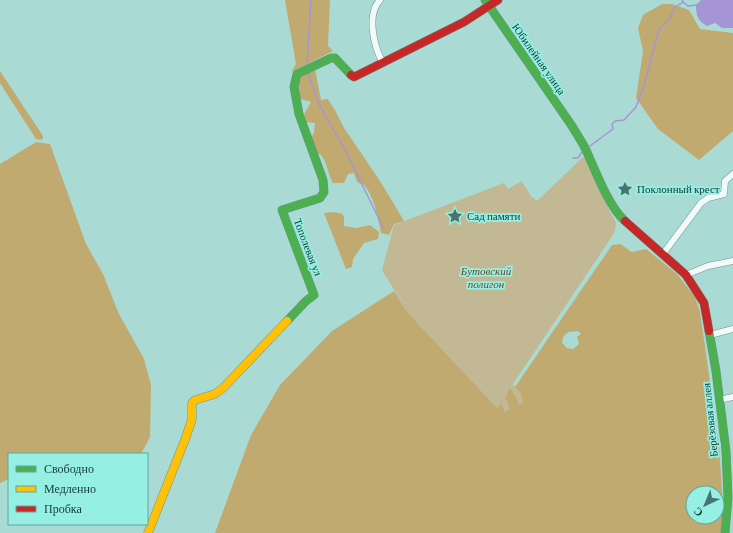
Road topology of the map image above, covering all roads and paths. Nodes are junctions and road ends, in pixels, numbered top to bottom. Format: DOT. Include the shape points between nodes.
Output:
graph roads {
  1 [pos="380,0"];
  2 [pos="498,0"];
  3 [pos="487,3"];
  4 [pos="382,63"];
  5 [pos="733,174"];
  6 [pos="622,219"];
  7 [pos="663,254"];
  8 [pos="733,261"];
  9 [pos="686,275"];
  10 [pos="733,329"];
  11 [pos="710,335"];
  12 [pos="733,397"];
  13 [pos="719,400"];
  14 [pos="148,533"];
  15 [pos="725,533"];
  1 -- 4 [label="street" via="372,20 374,42"];
  2 -- 3 [label="street, Тополевая ул"];
  3 -- 4 [label="street, Тополевая ул" via="464,22"];
  3 -- 6 [label="street, Юбилейная улица" via="572,125 600,182"];
  4 -- 14 [label="street, Тополевая ул" via="354,77 335,58 331,58 296,74 294,87 299,114 325,190 320,198 282,210 314,295 223,388 192,403 192,419"];
  5 -- 7 [label="street" via="725,181 724,194 700,203"];
  6 -- 7 [label="street, Берёзовая аллея"];
  7 -- 9 [label="street, Берёзовая аллея"];
  8 -- 9 [label="street" via="708,266"];
  9 -- 11 [label="street, Берёзовая аллея" via="704,303"];
  10 -- 11 [label="street"];
  11 -- 13 [label="street, Берёзовая аллея"];
  12 -- 13 [label="street"];
  13 -- 15 [label="street, Берёзовая аллея" via="726,452 728,498"];
}
